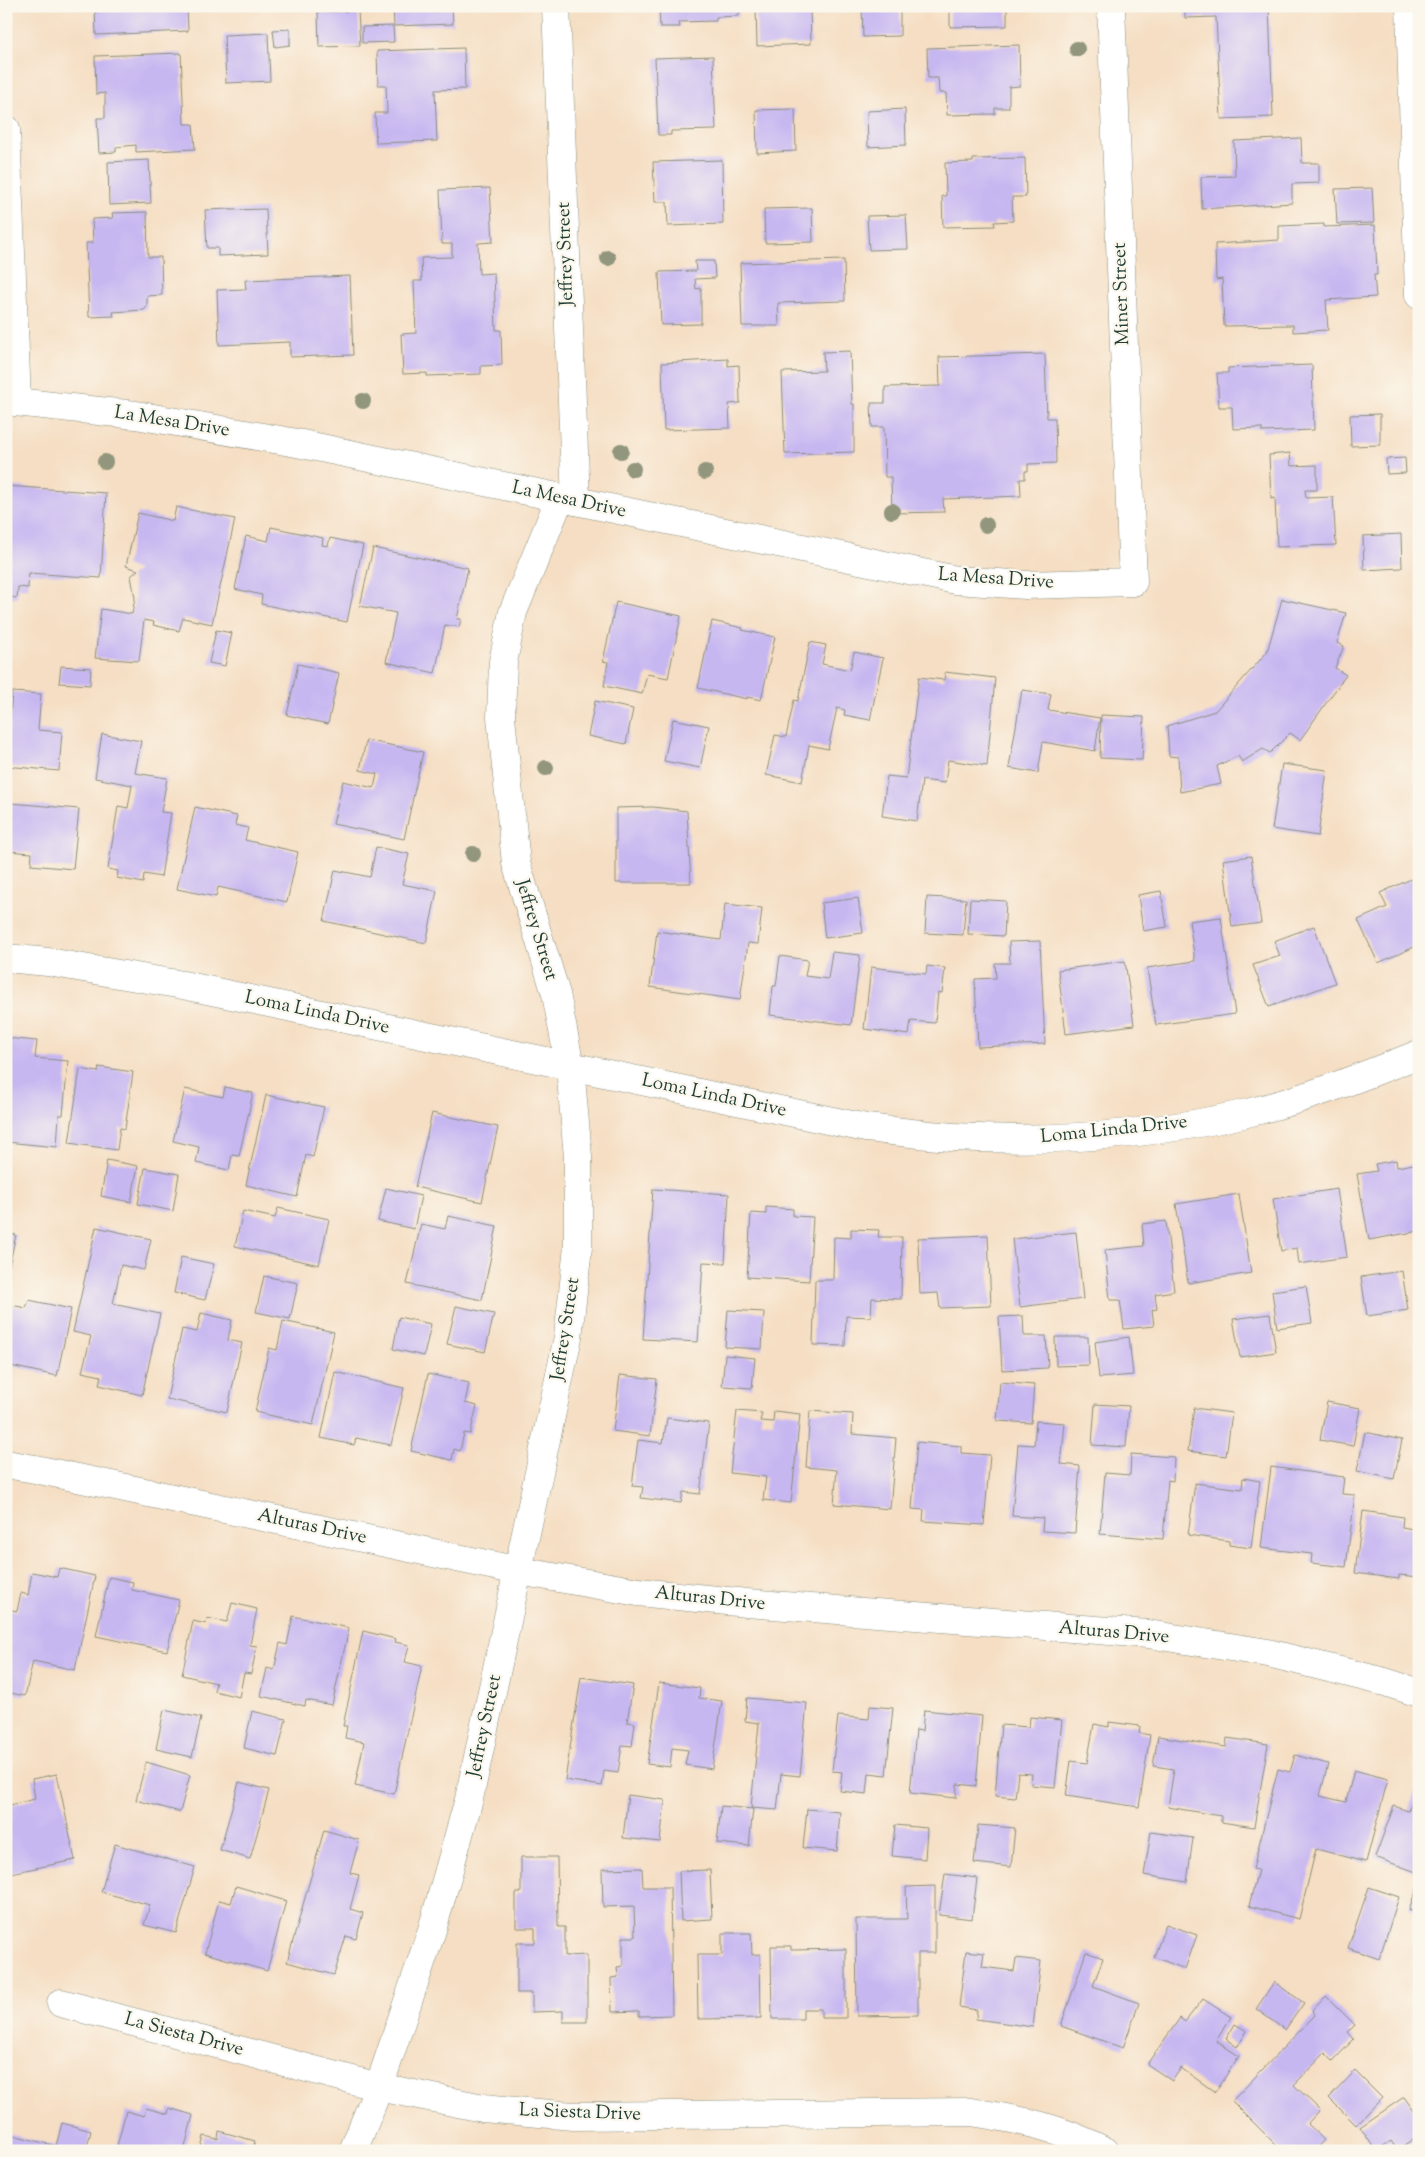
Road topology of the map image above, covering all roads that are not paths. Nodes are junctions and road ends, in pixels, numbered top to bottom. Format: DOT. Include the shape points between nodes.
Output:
graph roads {
  1 [pos="556,6"];
  2 [pos="1111,6"];
  3 [pos="1410,6"];
  4 [pos="6,129"];
  5 [pos="1419,295"];
  6 [pos="12,401"];
  7 [pos="568,500"];
  8 [pos="1133,582"];
  9 [pos="6,958"];
  10 [pos="1419,1054"];
  11 [pos="570,1067"];
  12 [pos="6,1464"];
  13 [pos="519,1571"];
  14 [pos="1419,1693"];
  15 [pos="61,2003"];
  16 [pos="379,2087"];
  17 [pos="354,2151"];
  18 [pos="1105,2151"];
  1 -- 7 [label="street, Jeffrey Street"];
  2 -- 8 [label="street, Miner Street"];
  3 -- 5 [label="street"];
  4 -- 6 [label="street"];
  6 -- 7 [label="street, La Mesa Drive" via="136,415 297,443"];
  7 -- 8 [label="street, La Mesa Drive" via="956,580 1026,585"];
  7 -- 11 [label="street, Jeffrey Street" via="513,612 503,662 501,717 516,863 556,994"];
  9 -- 11 [label="street, Loma Linda Drive" via="183,985"];
  10 -- 11 [label="street, Loma Linda Drive" via="1343,1085 1243,1114 1141,1132 1038,1139 952,1137 866,1128"];
  11 -- 13 [label="street, Jeffrey Street" via="578,1157 578,1247 568,1338"];
  12 -- 13 [label="street, Alturas Drive"];
  13 -- 14 [label="street, Alturas Drive" via="638,1592 747,1604 1148,1634 1268,1653"];
  13 -- 16 [label="street, Jeffrey Street" via="469,1799 432,1930"];
  15 -- 16 [label="street, La Siesta Drive"];
  16 -- 17 [label="street, Jeffrey Street"];
  16 -- 18 [label="street, La Siesta Drive" via="483,2108 573,2116 971,2112 1031,2122 1077,2137"];
}
